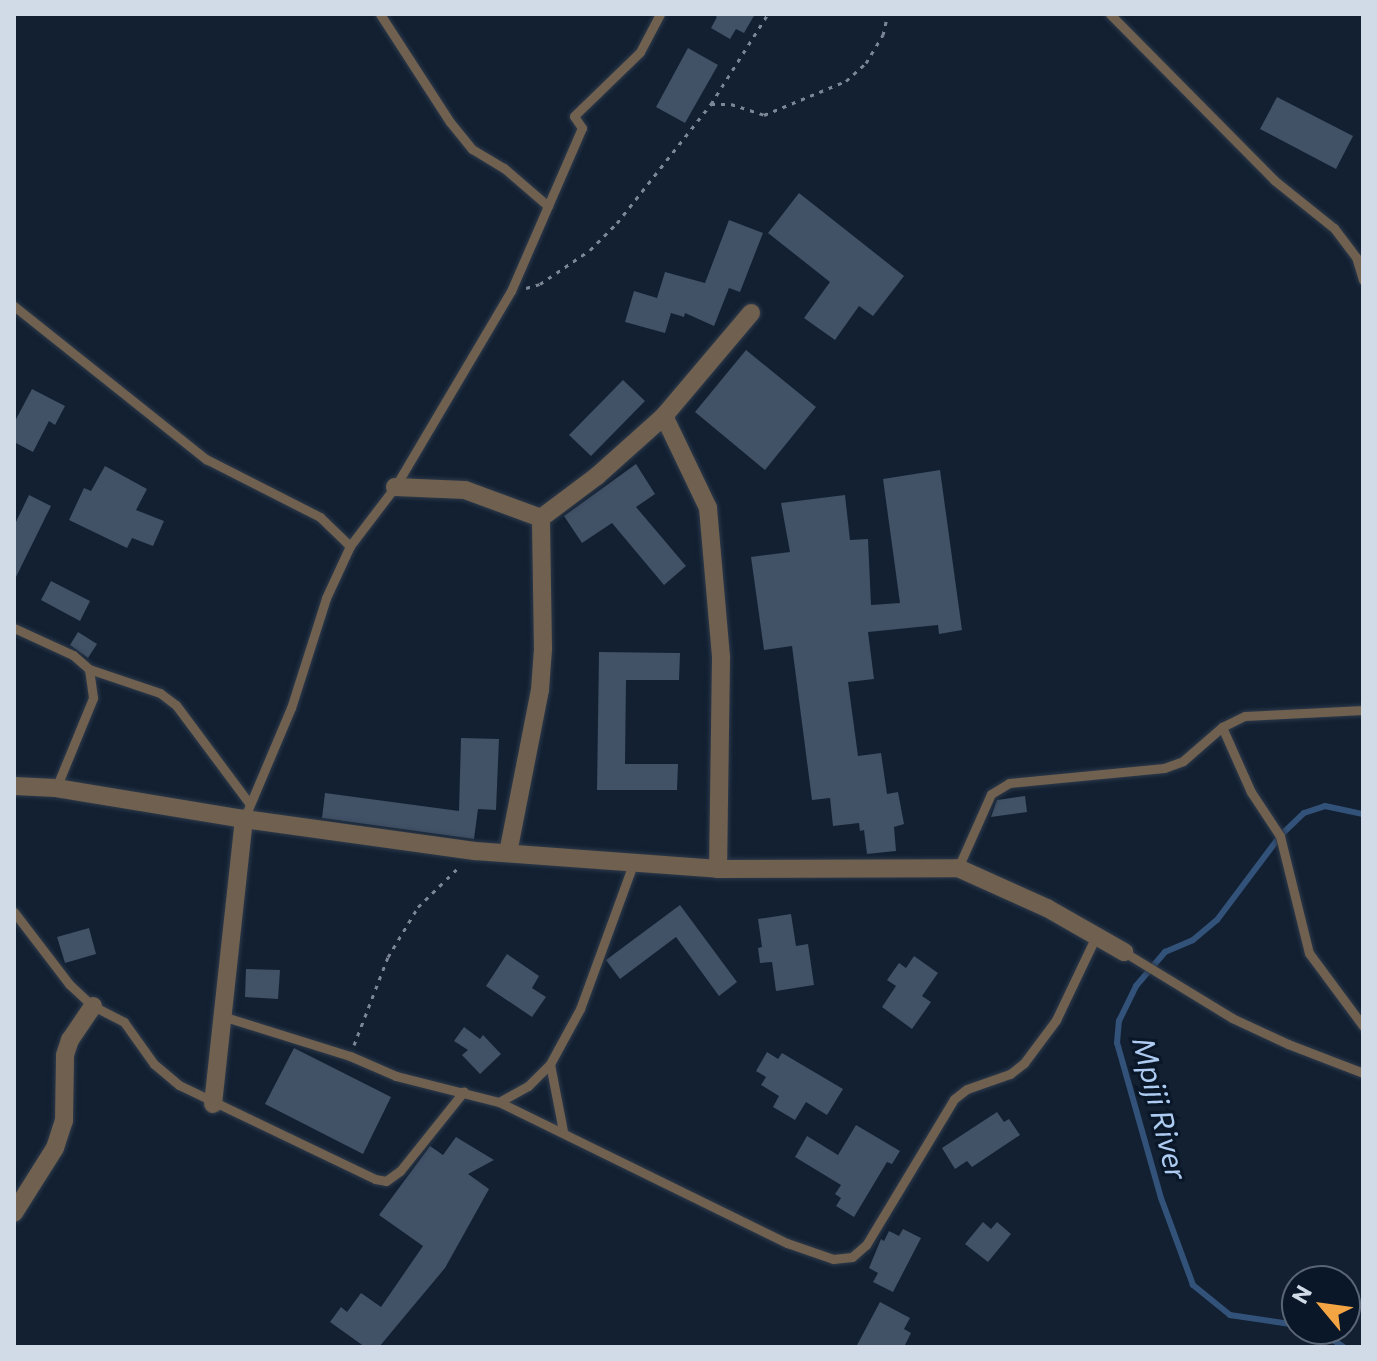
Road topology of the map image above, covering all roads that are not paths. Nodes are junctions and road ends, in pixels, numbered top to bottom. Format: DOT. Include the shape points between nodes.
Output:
graph roads {
  1 [pos="380,14"];
  2 [pos="660,14"];
  3 [pos="1110,14"];
  4 [pos="548,206"];
  5 [pos="1363,280"];
  6 [pos="14,306"];
  7 [pos="751,313"];
  8 [pos="664,416"];
  9 [pos="395,487"];
  10 [pos="541,518"];
  11 [pos="350,546"];
  12 [pos="14,628"];
  13 [pos="89,669"];
  14 [pos="1363,710"];
  15 [pos="1222,727"];
  16 [pos="14,786"];
  17 [pos="56,788"];
  18 [pos="247,811"];
  19 [pos="508,853"];
  20 [pos="633,864"];
  21 [pos="958,868"];
  22 [pos="718,869"];
  23 [pos="14,912"];
  24 [pos="1097,934"];
  25 [pos="1124,952"];
  26 [pos="93,1006"];
  27 [pos="221,1016"];
  28 [pos="1363,1026"];
  29 [pos="550,1064"];
  30 [pos="1363,1073"];
  31 [pos="464,1091"];
  32 [pos="499,1102"];
  33 [pos="213,1104"];
  34 [pos="563,1131"];
  35 [pos="14,1213"];
  1 -- 4 [label="lane" via="472,149"];
  2 -- 4 [label="lane" via="640,52 574,116 582,128"];
  3 -- 5 [label="lane" via="1274,180 1334,228 1356,257"];
  4 -- 9 [label="lane" via="511,291"];
  6 -- 11 [label="lane" via="206,459 320,517"];
  7 -- 8 [label="street"];
  8 -- 10 [label="street"];
  8 -- 22 [label="street" via="708,508 721,658"];
  9 -- 10 [label="street" via="465,490"];
  9 -- 11 [label="lane"];
  10 -- 19 [label="street" via="540,690"];
  11 -- 18 [label="lane"];
  12 -- 13 [label="lane" via="73,655"];
  13 -- 17 [label="lane" via="93,698"];
  13 -- 18 [label="lane" via="160,693 176,705"];
  14 -- 15 [label="lane" via="1245,716"];
  15 -- 21 [label="lane" via="1183,761 1164,768 1009,783 991,794"];
  15 -- 28 [label="lane" via="1251,792 1280,836 1309,953"];
  16 -- 17 [label="street"];
  17 -- 18 [label="street"];
  18 -- 19 [label="street"];
  18 -- 27 [label="street"];
  19 -- 20 [label="street"];
  20 -- 22 [label="street"];
  20 -- 29 [label="lane" via="580,1009"];
  21 -- 22 [label="street"];
  21 -- 24 [label="street"];
  23 -- 26 [label="lane" via="69,984"];
  24 -- 25 [label="street"];
  24 -- 34 [label="lane" via="1056,1020 1024,1063 954,1099 866,1245 852,1257 833,1259 787,1243"];
  25 -- 30 [label="lane" via="1179,988 1288,1044"];
  26 -- 33 [label="lane" via="124,1022 154,1064"];
  26 -- 35 [label="street" via="65,1055 64,1121 55,1148"];
  27 -- 31 [label="lane" via="396,1076"];
  27 -- 33 [label="street"];
  29 -- 32 [label="lane" via="528,1086"];
  29 -- 34 [label="lane"];
  31 -- 32 [label="lane"];
  31 -- 33 [label="lane" via="400,1171 386,1181"];
  32 -- 34 [label="lane"];
}
